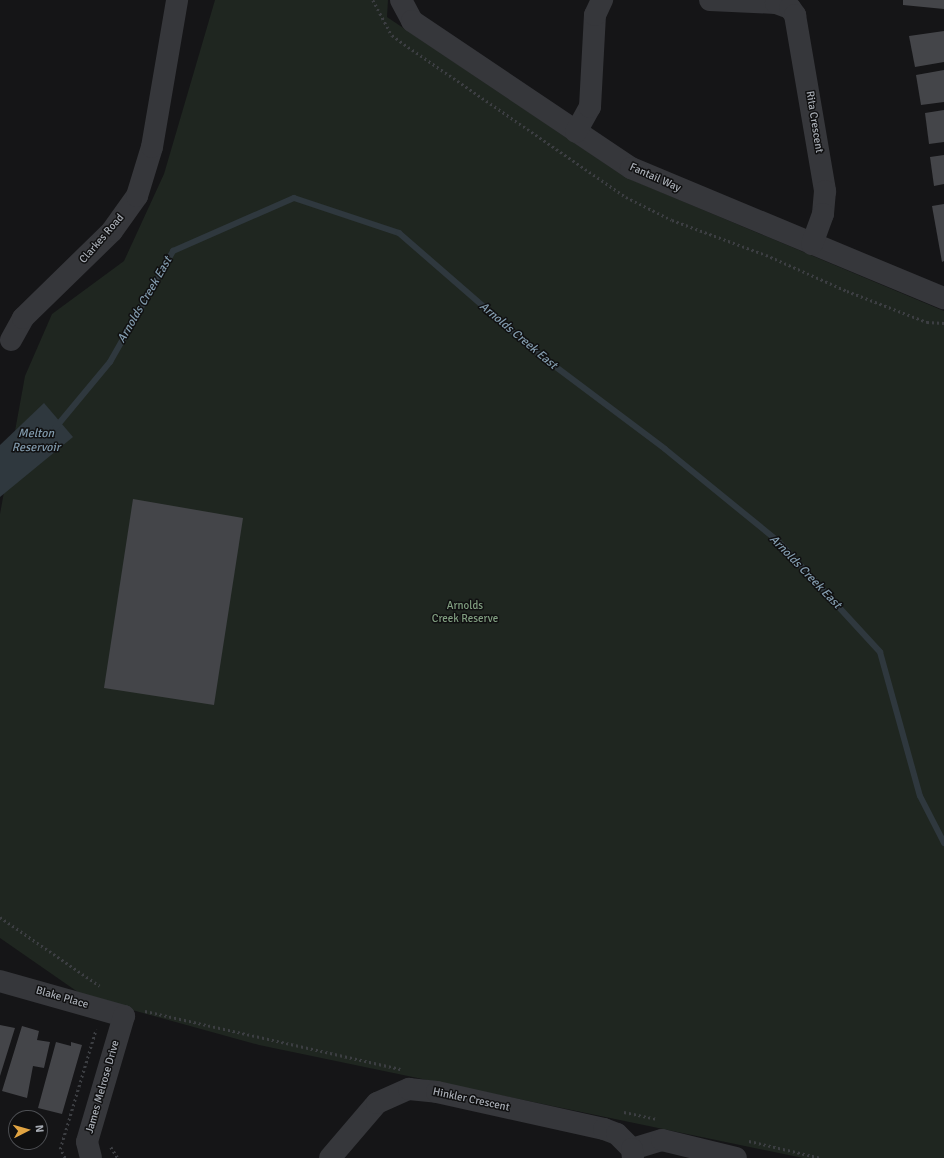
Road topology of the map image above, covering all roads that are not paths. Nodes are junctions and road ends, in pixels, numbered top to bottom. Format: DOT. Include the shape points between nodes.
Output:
graph roads {
  1 [pos="177,0"];
  2 [pos="401,0"];
  3 [pos="602,0"];
  4 [pos="710,0"];
  5 [pos="784,2"];
  6 [pos="576,132"];
  7 [pos="812,244"];
  8 [pos="944,298"];
  9 [pos="11,340"];
  10 [pos="0,981"];
  11 [pos="131,1012"];
  12 [pos="740,1149"];
  13 [pos="632,1153"];
  14 [pos="91,1158"];
  15 [pos="330,1158"];
  1 -- 9 [label="street, Clarkes Road" via="152,147 137,196 112,231 23,318"];
  2 -- 6 [label="street, Fantail Way" via="412,21"];
  3 -- 6 [label="street" via="595,16 590,107"];
  4 -- 5 [label="street, Rita Crescent"];
  5 -- 7 [label="street, Rita Crescent" via="797,23 825,191 823,214"];
  6 -- 7 [label="street, Fantail Way" via="631,168"];
  7 -- 8 [label="street, Fantail Way"];
  10 -- 11 [label="street, Blake Place" via="102,1009"];
  11 -- 14 [label="street, James Melrose Drive" via="87,1142"];
  12 -- 13 [label="street, Hinkler Crescent" via="662,1140"];
  13 -- 15 [label="street, Hinkler Crescent" via="617,1134 604,1129 437,1092 409,1089 377,1103"];
}
